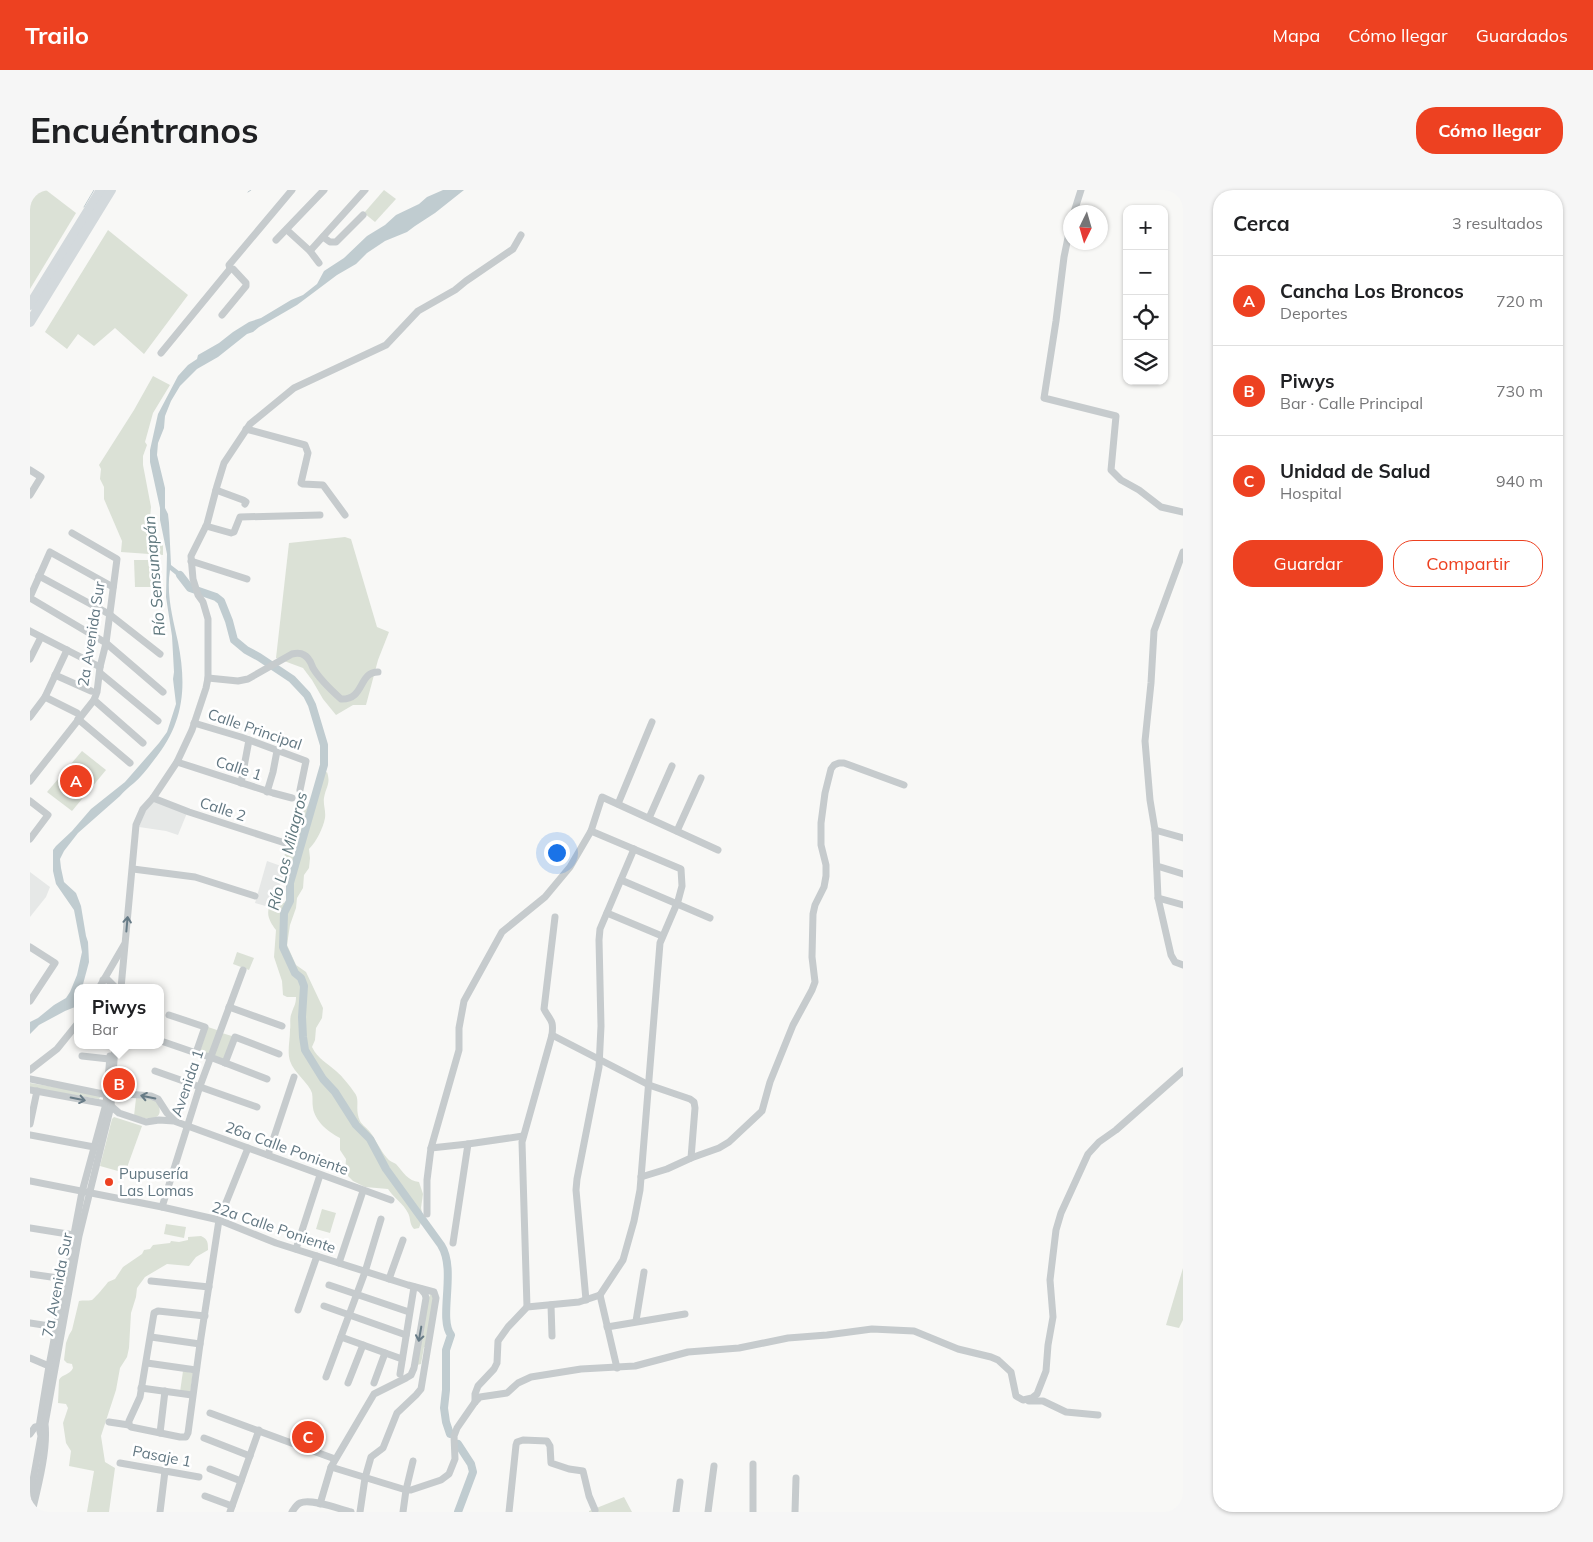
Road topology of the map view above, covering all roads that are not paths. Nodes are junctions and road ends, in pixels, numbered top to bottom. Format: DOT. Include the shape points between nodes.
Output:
graph roads {
  1 [pos="100,190"];
  2 [pos="111,190"];
  3 [pos="292,190"];
  4 [pos="324,190"];
  5 [pos="365,190"];
  6 [pos="1081,190"];
  7 [pos="1076,205"];
  8 [pos="363,215"];
  9 [pos="286,230"];
  10 [pos="521,235"];
  11 [pos="323,236"];
  12 [pos="276,240"];
  13 [pos="1065,250"];
  14 [pos="310,251"];
  15 [pos="319,263"];
  16 [pos="230,269"];
  17 [pos="30,306"];
  18 [pos="222,315"];
  19 [pos="30,322"];
  20 [pos="161,353"];
  21 [pos="246,429"];
  22 [pos="30,470"];
  23 [pos="216,490"];
  24 [pos="30,495"];
  25 [pos="245,504"];
  26 [pos="1183,512"];
  27 [pos="320,515"];
  28 [pos="345,515"];
  29 [pos="206,526"];
  30 [pos="72,533"];
  31 [pos="1183,552"];
  32 [pos="191,561"];
  33 [pos="40,576"];
  34 [pos="247,580"];
  35 [pos="113,587"];
  36 [pos="30,598"];
  37 [pos="109,614"];
  38 [pos="30,631"];
  39 [pos="41,636"];
  40 [pos="106,643"];
  41 [pos="67,650"];
  42 [pos="160,654"];
  43 [pos="30,659"];
  44 [pos="100,670"];
  45 [pos="378,672"];
  46 [pos="55,675"];
  47 [pos="208,678"];
  48 [pos="163,692"];
  49 [pos="91,693"];
  50 [pos="45,697"];
  51 [pos="77,714"];
  52 [pos="30,717"];
  53 [pos="158,721"];
  54 [pos="652,722"];
  55 [pos="194,723"];
  56 [pos="249,740"];
  57 [pos="143,743"];
  58 [pos="277,751"];
  59 [pos="177,762"];
  60 [pos="130,763"];
  61 [pos="672,766"];
  62 [pos="701,778"];
  63 [pos="30,781"];
  64 [pos="241,783"];
  65 [pos="904,785"];
  66 [pos="300,790"];
  67 [pos="267,792"];
  68 [pos="153,798"];
  69 [pos="292,798"];
  70 [pos="30,801"];
  71 [pos="618,804"];
  72 [pos="649,818"];
  73 [pos="1156,830"];
  74 [pos="592,831"];
  75 [pos="677,831"];
  76 [pos="1183,838"];
  77 [pos="30,839"];
  78 [pos="285,844"];
  79 [pos="634,849"];
  80 [pos="718,850"];
  81 [pos="1157,866"];
  82 [pos="133,869"];
  83 [pos="1183,874"];
  84 [pos="621,880"];
  85 [pos="255,896"];
  86 [pos="1158,898"];
  87 [pos="676,904"];
  88 [pos="1183,905"];
  89 [pos="607,913"];
  90 [pos="555,918"];
  91 [pos="710,918"];
  92 [pos="662,936"];
  93 [pos="125,942"];
  94 [pos="30,947"];
  95 [pos="1183,965"];
  96 [pos="243,970"];
  97 [pos="103,980"];
  98 [pos="101,984"];
  99 [pos="114,984"];
  100 [pos="118,984"];
  101 [pos="30,1001"];
  102 [pos="229,1007"];
  103 [pos="169,1015"];
  104 [pos="282,1026"];
  105 [pos="74,1028"];
  106 [pos="552,1035"];
  107 [pos="164,1042"];
  108 [pos="110,1049"];
  109 [pos="115,1049"];
  110 [pos="196,1053"];
  111 [pos="278,1054"];
  112 [pos="82,1056"];
  113 [pos="210,1057"];
  114 [pos="109,1059"];
  115 [pos="600,1060"];
  116 [pos="226,1063"];
  117 [pos="30,1070"];
  118 [pos="155,1071"];
  119 [pos="1183,1071"];
  120 [pos="294,1077"];
  121 [pos="30,1079"];
  122 [pos="268,1079"];
  123 [pos="649,1085"];
  124 [pos="200,1086"];
  125 [pos="33,1090"];
  126 [pos="109,1094"];
  127 [pos="108,1105"];
  128 [pos="162,1105"];
  129 [pos="257,1107"];
  130 [pos="159,1120"];
  131 [pos="174,1120"];
  132 [pos="30,1124"];
  133 [pos="187,1126"];
  134 [pos="30,1135"];
  135 [pos="524,1136"];
  136 [pos="468,1144"];
  137 [pos="94,1147"];
  138 [pos="248,1148"];
  139 [pos="431,1148"];
  140 [pos="268,1155"];
  141 [pos="691,1158"];
  142 [pos="320,1175"];
  143 [pos="641,1177"];
  144 [pos="30,1181"];
  145 [pos="363,1191"];
  146 [pos="86,1192"];
  147 [pos="391,1200"];
  148 [pos="162,1207"];
  149 [pos="427,1214"];
  150 [pos="381,1219"];
  151 [pos="219,1220"];
  152 [pos="30,1228"];
  153 [pos="74,1235"];
  154 [pos="403,1240"];
  155 [pos="453,1243"];
  156 [pos="296,1249"];
  157 [pos="317,1256"];
  158 [pos="339,1263"];
  159 [pos="365,1272"];
  160 [pos="644,1272"];
  161 [pos="30,1274"];
  162 [pos="65,1279"];
  163 [pos="389,1279"];
  164 [pos="152,1281"];
  165 [pos="329,1285"];
  166 [pos="209,1287"];
  167 [pos="416,1288"];
  168 [pos="434,1292"];
  169 [pos="356,1294"];
  170 [pos="600,1295"];
  171 [pos="426,1298"];
  172 [pos="586,1300"];
  173 [pos="551,1305"];
  174 [pos="324,1306"];
  175 [pos="527,1307"];
  176 [pos="298,1310"];
  177 [pos="409,1312"];
  178 [pos="349,1314"];
  179 [pos="685,1314"];
  180 [pos="204,1316"];
  181 [pos="636,1321"];
  182 [pos="30,1323"];
  183 [pos="56,1327"];
  184 [pos="607,1327"];
  185 [pos="406,1335"];
  186 [pos="552,1336"];
  187 [pos="151,1337"];
  188 [pos="340,1337"];
  189 [pos="200,1344"];
  190 [pos="362,1345"];
  191 [pos="385,1353"];
  192 [pos="30,1358"];
  193 [pos="402,1359"];
  194 [pos="146,1363"];
  195 [pos="49,1366"];
  196 [pos="618,1368"];
  197 [pos="196,1370"];
  198 [pos="400,1374"];
  199 [pos="326,1377"];
  200 [pos="348,1383"];
  201 [pos="374,1384"];
  202 [pos="141,1388"];
  203 [pos="165,1391"];
  204 [pos="192,1395"];
  205 [pos="1027,1400"];
  206 [pos="475,1402"];
  207 [pos="210,1413"];
  208 [pos="1098,1415"];
  209 [pos="109,1422"];
  210 [pos="129,1425"];
  211 [pos="37,1426"];
  212 [pos="259,1430"];
  213 [pos="160,1433"];
  214 [pos="30,1434"];
  215 [pos="204,1438"];
  216 [pos="250,1456"];
  217 [pos="335,1459"];
  218 [pos="413,1461"];
  219 [pos="120,1462"];
  220 [pos="754,1464"];
  221 [pos="331,1466"];
  222 [pos="714,1466"];
  223 [pos="210,1469"];
  224 [pos="165,1471"];
  225 [pos="199,1478"];
  226 [pos="365,1478"];
  227 [pos="796,1478"];
  228 [pos="241,1481"];
  229 [pos="680,1482"];
  230 [pos="406,1490"];
  231 [pos="205,1496"];
  232 [pos="30,1497"];
  233 [pos="320,1504"];
  234 [pos="231,1509"];
  235 [pos="595,1510"];
  236 [pos="32,1512"];
  237 [pos="160,1512"];
  238 [pos="292,1512"];
  239 [pos="351,1512"];
  240 [pos="360,1512"];
  241 [pos="403,1512"];
  242 [pos="509,1512"];
  243 [pos="676,1512"];
  244 [pos="708,1512"];
  245 [pos="753,1512"];
  246 [pos="795,1512"];
  1 -- 17 [label="highway"];
  2 -- 19 [label="highway"];
  3 -- 16 [label="street" via="229,265"];
  4 -- 9 [label="street"];
  5 -- 11 [label="street"];
  6 -- 7 [label="street"];
  8 -- 11 [label="street" via="336,242 330,242"];
  9 -- 12 [label="street"];
  9 -- 14 [label="street"];
  10 -- 21 [label="street" via="513,249 455,290 418,311 386,345 294,388"];
  11 -- 14 [label="street"];
  13 -- 26 [label="street" via="1044,398 1116,416 1111,470 1161,507"];
  14 -- 15 [label="street"];
  16 -- 18 [label="street" via="246,286"];
  16 -- 20 [label="street"];
  21 -- 23 [label="street" via="224,463"];
  21 -- 28 [label="street" via="305,445 308,453 301,483 323,485"];
  22 -- 24 [label="street" via="41,476"];
  23 -- 25 [label="street" via="243,500"];
  23 -- 29 [label="street"];
  27 -- 29 [label="street" via="240,517 231,533"];
  29 -- 32 [label="street"];
  30 -- 35 [label="street, 2a Avenida Sur" via="117,559"];
  31 -- 73 [label="street" via="1154,631 1145,741"];
  32 -- 34 [label="street"];
  32 -- 47 [label="street" via="198,595 208,619"];
  33 -- 35 [label="street" via="50,552"];
  33 -- 36 [label="street"];
  33 -- 37 [label="street"];
  35 -- 37 [label="street, 2a Avenida Sur"];
  36 -- 40 [label="street"];
  37 -- 40 [label="street, 2a Avenida Sur"];
  37 -- 42 [label="street"];
  38 -- 39 [label="street"];
  39 -- 41 [label="street"];
  39 -- 43 [label="street"];
  40 -- 44 [label="street, 2a Avenida Sur"];
  40 -- 48 [label="street"];
  41 -- 44 [label="street"];
  41 -- 46 [label="street"];
  44 -- 49 [label="street, 2a Avenida Sur" via="97,692"];
  44 -- 53 [label="street"];
  45 -- 47 [label="street" via="367,676 351,698 341,699 318,675 304,654 292,654 242,681"];
  46 -- 49 [label="street"];
  46 -- 50 [label="street"];
  47 -- 55 [label="street"];
  49 -- 51 [label="street, 2a Avenida Sur"];
  49 -- 57 [label="street"];
  50 -- 51 [label="street"];
  50 -- 52 [label="street"];
  51 -- 60 [label="street"];
  51 -- 63 [label="street, 2a Avenida Sur"];
  54 -- 71 [label="street"];
  55 -- 56 [label="street, Calle Principal"];
  55 -- 59 [label="street"];
  56 -- 58 [label="street, Calle Principal"];
  56 -- 64 [label="street"];
  58 -- 66 [label="street, Calle Principal" via="306,761"];
  58 -- 67 [label="street"];
  59 -- 64 [label="street, Calle 1"];
  59 -- 68 [label="street"];
  61 -- 72 [label="street"];
  62 -- 75 [label="street"];
  64 -- 67 [label="street, Calle 1"];
  65 -- 141 [label="street" via="844,763 831,769 821,823 826,876 813,914 812,990 793,1025 762,1111 729,1142"];
  67 -- 69 [label="street, Calle 1"];
  68 -- 78 [label="street, Calle 2"];
  68 -- 82 [label="street" via="143,809 136,825"];
  70 -- 77 [label="street" via="48,816"];
  71 -- 72 [label="street"];
  71 -- 74 [label="street" via="602,797"];
  72 -- 75 [label="street"];
  73 -- 76 [label="street"];
  73 -- 81 [label="street"];
  74 -- 79 [label="street"];
  74 -- 139 [label="street" via="570,867 545,897 502,932 464,1001 459,1050"];
  75 -- 80 [label="street"];
  79 -- 84 [label="street"];
  79 -- 87 [label="street" via="681,869 682,886"];
  81 -- 83 [label="street"];
  81 -- 86 [label="street"];
  82 -- 85 [label="street" via="195,877"];
  93 -- 82 [label="street, one-way"];
  84 -- 87 [label="street"];
  84 -- 89 [label="street"];
  86 -- 88 [label="street"];
  86 -- 95 [label="street" via="1171,955 1175,962"];
  87 -- 91 [label="street"];
  87 -- 92 [label="street"];
  89 -- 92 [label="street"];
  89 -- 115 [label="street" via="599,940"];
  90 -- 106 [label="street" via="544,1009 552,1019"];
  92 -- 123 [label="street"];
  93 -- 97 [label="street"];
  93 -- 100 [label="street"];
  94 -- 101 [label="street" via="55,963"];
  96 -- 102 [label="street, Avenida 1"];
  97 -- 98 [label="street"];
  97 -- 99 [label="street"];
  102 -- 104 [label="street"];
  102 -- 113 [label="street, Avenida 1"];
  103 -- 110 [label="street" via="205,1027"];
  105 -- 117 [label="street" via="57,1049"];
  106 -- 115 [label="street"];
  106 -- 135 [label="street"];
  107 -- 110 [label="street"];
  108 -- 114 [label="street"];
  109 -- 126 [label="street"];
  110 -- 113 [label="street"];
  111 -- 116 [label="street" via="235,1037"];
  112 -- 114 [label="street"];
  113 -- 116 [label="street"];
  113 -- 124 [label="street, Avenida 1"];
  114 -- 126 [label="street"];
  115 -- 123 [label="street"];
  115 -- 172 [label="street" via="576,1190"];
  116 -- 122 [label="street"];
  118 -- 124 [label="street"];
  119 -- 205 [label="street" via="1088,1154 1058,1221 1050,1269 1053,1317 1047,1364 1040,1390"];
  120 -- 140 [label="street"];
  121 -- 126 [label="street"];
  123 -- 141 [label="street" via="694,1102"];
  123 -- 143 [label="street"];
  124 -- 129 [label="street"];
  124 -- 133 [label="street, Avenida 1"];
  125 -- 127 [label="street, 26a Calle Poniente, one-way"];
  125 -- 132 [label="street"];
  126 -- 127 [label="street, 7a Avenida Sur"];
  128 -- 126 [label="street, 26a Calle Poniente, one-way" via="151,1096"];
  127 -- 130 [label="street, 26a Calle Poniente" via="141,1121"];
  127 -- 137 [label="street, 7a Avenida Sur"];
  127 -- 146 [label="street, 7a Avenida Sur"];
  128 -- 130 [label="street"];
  128 -- 131 [label="street, 26a Calle Poniente"];
  130 -- 131 [label="street, 26a Calle Poniente"];
  131 -- 133 [label="street, 26a Calle Poniente"];
  133 -- 138 [label="street, 26a Calle Poniente"];
  133 -- 148 [label="street, Avenida 1"];
  134 -- 137 [label="street"];
  135 -- 136 [label="street"];
  135 -- 175 [label="street"];
  136 -- 139 [label="street"];
  136 -- 155 [label="street"];
  137 -- 146 [label="street, 7a Avenida Sur"];
  138 -- 140 [label="street, 26a Calle Poniente"];
  138 -- 151 [label="street"];
  139 -- 149 [label="street"];
  140 -- 142 [label="street, 26a Calle Poniente"];
  141 -- 143 [label="street"];
  142 -- 145 [label="street, 26a Calle Poniente"];
  142 -- 156 [label="street"];
  143 -- 170 [label="street" via="623,1260"];
  144 -- 146 [label="street, 22a Calle Poniente"];
  145 -- 147 [label="street, 26a Calle Poniente"];
  145 -- 158 [label="street"];
  146 -- 148 [label="street, 22a Calle Poniente"];
  146 -- 153 [label="street, 7a Avenida Sur"];
  146 -- 211 [label="street, 7a Avenida Sur"];
  148 -- 151 [label="street, 22a Calle Poniente"];
  150 -- 159 [label="street"];
  151 -- 156 [label="street, 22a Calle Poniente"];
  151 -- 166 [label="street"];
  152 -- 153 [label="street"];
  153 -- 162 [label="street, 7a Avenida Sur"];
  154 -- 163 [label="street"];
  156 -- 157 [label="street, 22a Calle Poniente"];
  157 -- 158 [label="street, 22a Calle Poniente"];
  157 -- 176 [label="street"];
  158 -- 159 [label="street, 22a Calle Poniente"];
  159 -- 163 [label="street, 22a Calle Poniente"];
  159 -- 169 [label="street"];
  160 -- 181 [label="street"];
  161 -- 162 [label="street"];
  162 -- 183 [label="street, 7a Avenida Sur"];
  163 -- 167 [label="street, 22a Calle Poniente"];
  164 -- 166 [label="street"];
  165 -- 169 [label="street"];
  166 -- 180 [label="street"];
  167 -- 168 [label="street, 22a Calle Poniente"];
  167 -- 171 [label="street" via="424,1292"];
  167 -- 177 [label="street"];
  168 -- 171 [label="street"];
  168 -- 226 [label="street" via="436,1298 421,1389 397,1414 383,1448 371,1457"];
  169 -- 177 [label="street"];
  169 -- 178 [label="street"];
  170 -- 172 [label="street"];
  170 -- 184 [label="street"];
  171 -- 217 [label="street, one-way" via="411,1375 374,1394"];
  172 -- 173 [label="street"];
  173 -- 175 [label="street"];
  173 -- 186 [label="street"];
  174 -- 178 [label="street"];
  175 -- 206 [label="street" via="498,1342 494,1369 478,1386"];
  177 -- 185 [label="street"];
  178 -- 185 [label="street"];
  178 -- 188 [label="street"];
  179 -- 181 [label="street"];
  180 -- 187 [label="street" via="156,1311"];
  180 -- 189 [label="street"];
  181 -- 184 [label="street"];
  182 -- 183 [label="street"];
  183 -- 195 [label="street, 7a Avenida Sur"];
  184 -- 196 [label="street"];
  185 -- 193 [label="street"];
  187 -- 189 [label="street"];
  187 -- 194 [label="street"];
  188 -- 190 [label="street"];
  188 -- 199 [label="street"];
  189 -- 197 [label="street"];
  190 -- 191 [label="street"];
  190 -- 200 [label="street"];
  191 -- 193 [label="street"];
  191 -- 201 [label="street"];
  192 -- 195 [label="street"];
  193 -- 198 [label="street"];
  194 -- 197 [label="street"];
  194 -- 202 [label="street"];
  195 -- 211 [label="street, 7a Avenida Sur"];
  196 -- 205 [label="street" via="688,1352 886,1329 920,1332 958,1350 994,1358 1011,1372 1016,1396"];
  196 -- 206 [label="street" via="531,1377 507,1393 485,1396"];
  197 -- 204 [label="street"];
  202 -- 203 [label="street"];
  202 -- 210 [label="street"];
  203 -- 204 [label="street"];
  203 -- 213 [label="street"];
  204 -- 213 [label="street" via="186,1437"];
  205 -- 208 [label="street" via="1044,1400 1066,1412"];
  206 -- 230 [label="street" via="454,1436 455,1459 449,1474 441,1480"];
  207 -- 212 [label="street"];
  209 -- 210 [label="street"];
  210 -- 213 [label="street"];
  211 -- 214 [label="street"];
  211 -- 232 [label="street, 7a Avenida Sur" via="41,1436"];
  211 -- 236 [label="street, 7a Avenida Sur" via="46,1436"];
  212 -- 216 [label="street"];
  212 -- 217 [label="street"];
  215 -- 216 [label="street"];
  216 -- 228 [label="street"];
  217 -- 221 [label="street"];
  218 -- 230 [label="street"];
  219 -- 224 [label="street, Pasaje 1"];
  220 -- 245 [label="street"];
  221 -- 226 [label="street"];
  221 -- 233 [label="street"];
  222 -- 244 [label="street"];
  223 -- 228 [label="street"];
  224 -- 225 [label="street, Pasaje 1"];
  224 -- 237 [label="street"];
  226 -- 230 [label="street"];
  226 -- 240 [label="street"];
  227 -- 246 [label="street"];
  228 -- 234 [label="street"];
  229 -- 243 [label="street"];
  230 -- 241 [label="street"];
  231 -- 234 [label="street"];
  233 -- 238 [label="street" via="299,1503"];
  233 -- 239 [label="street"];
  235 -- 242 [label="street" via="584,1471 569,1470 551,1463 547,1441 522,1440 516,1445"];
}
